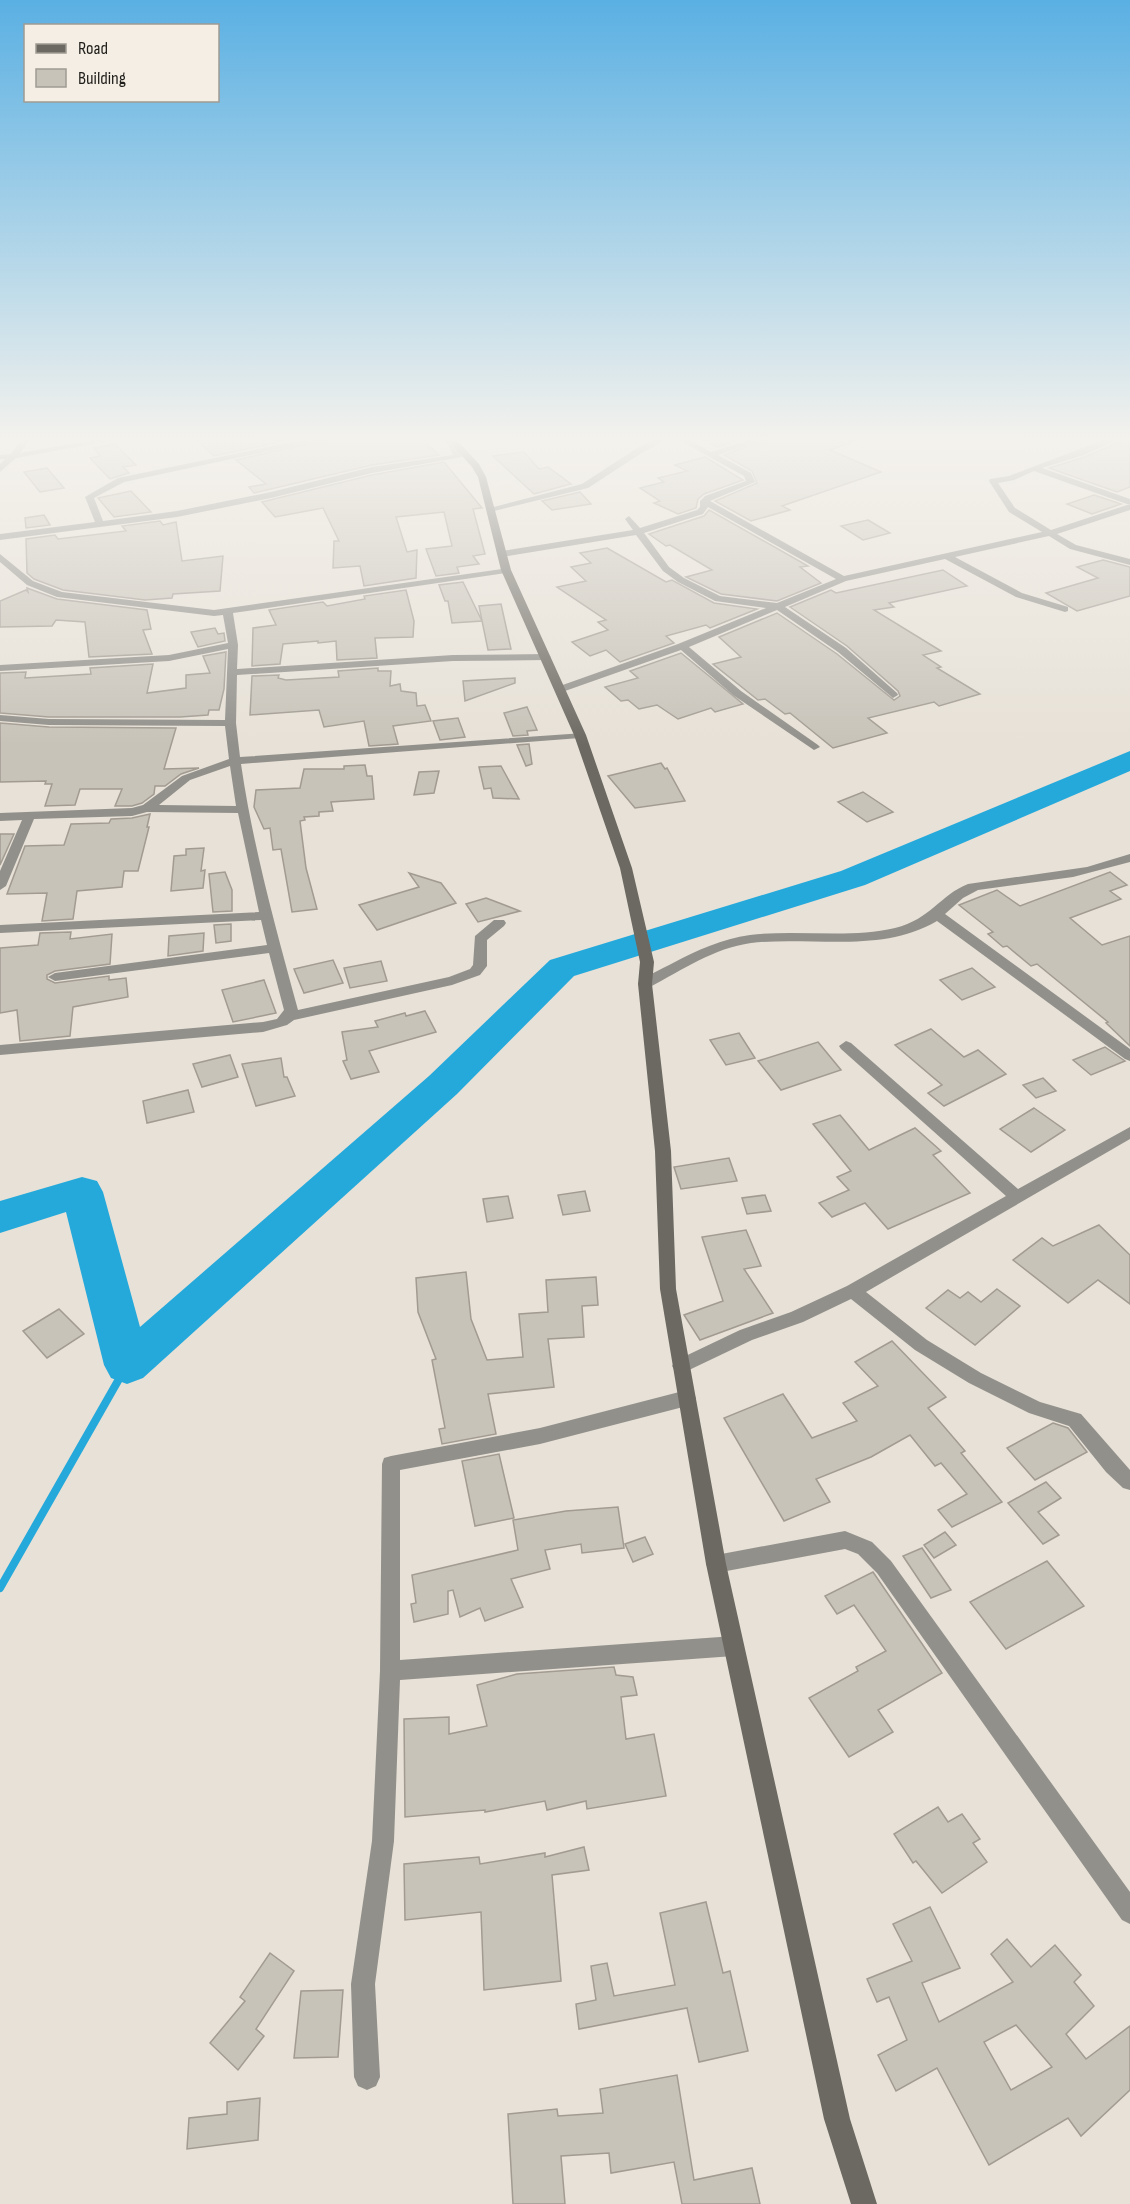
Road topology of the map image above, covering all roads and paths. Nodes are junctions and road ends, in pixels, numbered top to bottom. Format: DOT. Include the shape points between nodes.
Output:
graph roads {
  1 [pos="498,539"];
  2 [pos="595,539"];
  3 [pos="642,539"];
  4 [pos="772,539"];
  5 [pos="1025,539"];
  6 [pos="1060,539"];
  7 [pos="502,554"];
  8 [pos="0,557"];
  9 [pos="948,557"];
  10 [pos="1130,562"];
  11 [pos="506,570"];
  12 [pos="843,579"];
  13 [pos="718,599"];
  14 [pos="777,606"];
  15 [pos="1065,609"];
  16 [pos="228,612"];
  17 [pos="745,620"];
  18 [pos="233,645"];
  19 [pos="682,646"];
  20 [pos="546,657"];
  21 [pos="0,668"];
  22 [pos="232,672"];
  23 [pos="561,689"];
  24 [pos="893,695"];
  25 [pos="0,718"];
  26 [pos="230,723"];
  27 [pos="580,735"];
  28 [pos="814,747"];
  29 [pos="235,760"];
  30 [pos="147,808"];
  31 [pos="243,810"];
  32 [pos="0,817"];
  33 [pos="28,817"];
  34 [pos="1124,861"];
  35 [pos="1130,873"];
  36 [pos="0,886"];
  37 [pos="936,914"];
  38 [pos="266,916"];
  39 [pos="499,922"];
  40 [pos="0,929"];
  41 [pos="274,948"];
  42 [pos="55,977"];
  43 [pos="645,984"];
  44 [pos="290,1016"];
  45 [pos="846,1046"];
  46 [pos="0,1050"];
  47 [pos="1130,1056"];
  48 [pos="1130,1132"];
  49 [pos="1016,1196"];
  50 [pos="853,1291"];
  51 [pos="681,1366"];
  52 [pos="687,1398"];
  53 [pos="1130,1482"];
  54 [pos="716,1564"];
  55 [pos="734,1646"];
  56 [pos="390,1671"];
  57 [pos="1130,1912"];
  58 [pos="367,2077"];
  59 [pos="864,2204"];
  1 -- 7 [label="street"];
  2 -- 7 [label="street"];
  3 -- 13 [label="street" via="666,569"];
  4 -- 12 [label="street"];
  5 -- 9 [label="street"];
  6 -- 10 [label="street" via="1088,552"];
  7 -- 11 [label="street"];
  8 -- 16 [label="street" via="30,583 60,595"];
  9 -- 12 [label="street"];
  9 -- 15 [label="street" via="1019,595"];
  11 -- 16 [label="street"];
  11 -- 20 [label="street"];
  12 -- 14 [label="street"];
  13 -- 14 [label="street"];
  13 -- 17 [label="street"];
  14 -- 17 [label="street"];
  14 -- 24 [label="street" via="842,650"];
  16 -- 18 [label="street"];
  17 -- 19 [label="street"];
  18 -- 21 [label="street" via="169,658"];
  18 -- 22 [label="street"];
  19 -- 23 [label="street"];
  19 -- 28 [label="street" via="737,693"];
  20 -- 22 [label="street" via="453,658"];
  20 -- 23 [label="street"];
  22 -- 26 [label="street"];
  23 -- 27 [label="street"];
  25 -- 26 [label="street"];
  26 -- 29 [label="street"];
  27 -- 29 [label="street"];
  27 -- 43 [label="street" via="626,868 647,962"];
  29 -- 30 [label="street" via="186,778"];
  29 -- 31 [label="street"];
  30 -- 31 [label="street"];
  30 -- 33 [label="street"];
  31 -- 38 [label="street"];
  32 -- 33 [label="street"];
  33 -- 36 [label="street"];
  34 -- 35 [label="street"];
  34 -- 37 [label="street" via="1058,876 976,886 961,891"];
  37 -- 43 [label="street" via="922,923 888,933 733,943 707,951"];
  37 -- 47 [label="street"];
  38 -- 40 [label="street"];
  38 -- 41 [label="street"];
  39 -- 44 [label="street" via="480,939 482,957 475,972 452,981"];
  41 -- 42 [label="street"];
  41 -- 44 [label="street"];
  43 -- 51 [label="street" via="663,1151 668,1289"];
  44 -- 46 [label="street" via="263,1027"];
  45 -- 49 [label="street"];
  48 -- 49 [label="street"];
  49 -- 50 [label="street"];
  50 -- 51 [label="street"];
  50 -- 53 [label="street" via="921,1345 975,1378 1035,1408 1075,1420"];
  51 -- 52 [label="street"];
  52 -- 54 [label="street"];
  52 -- 56 [label="street" via="540,1436 391,1464"];
  54 -- 55 [label="street"];
  54 -- 57 [label="street" via="844,1540 865,1548 884,1567"];
  55 -- 56 [label="street"];
  55 -- 59 [label="street" via="837,2119"];
  56 -- 58 [label="street" via="383,1841 363,1984"];
}
